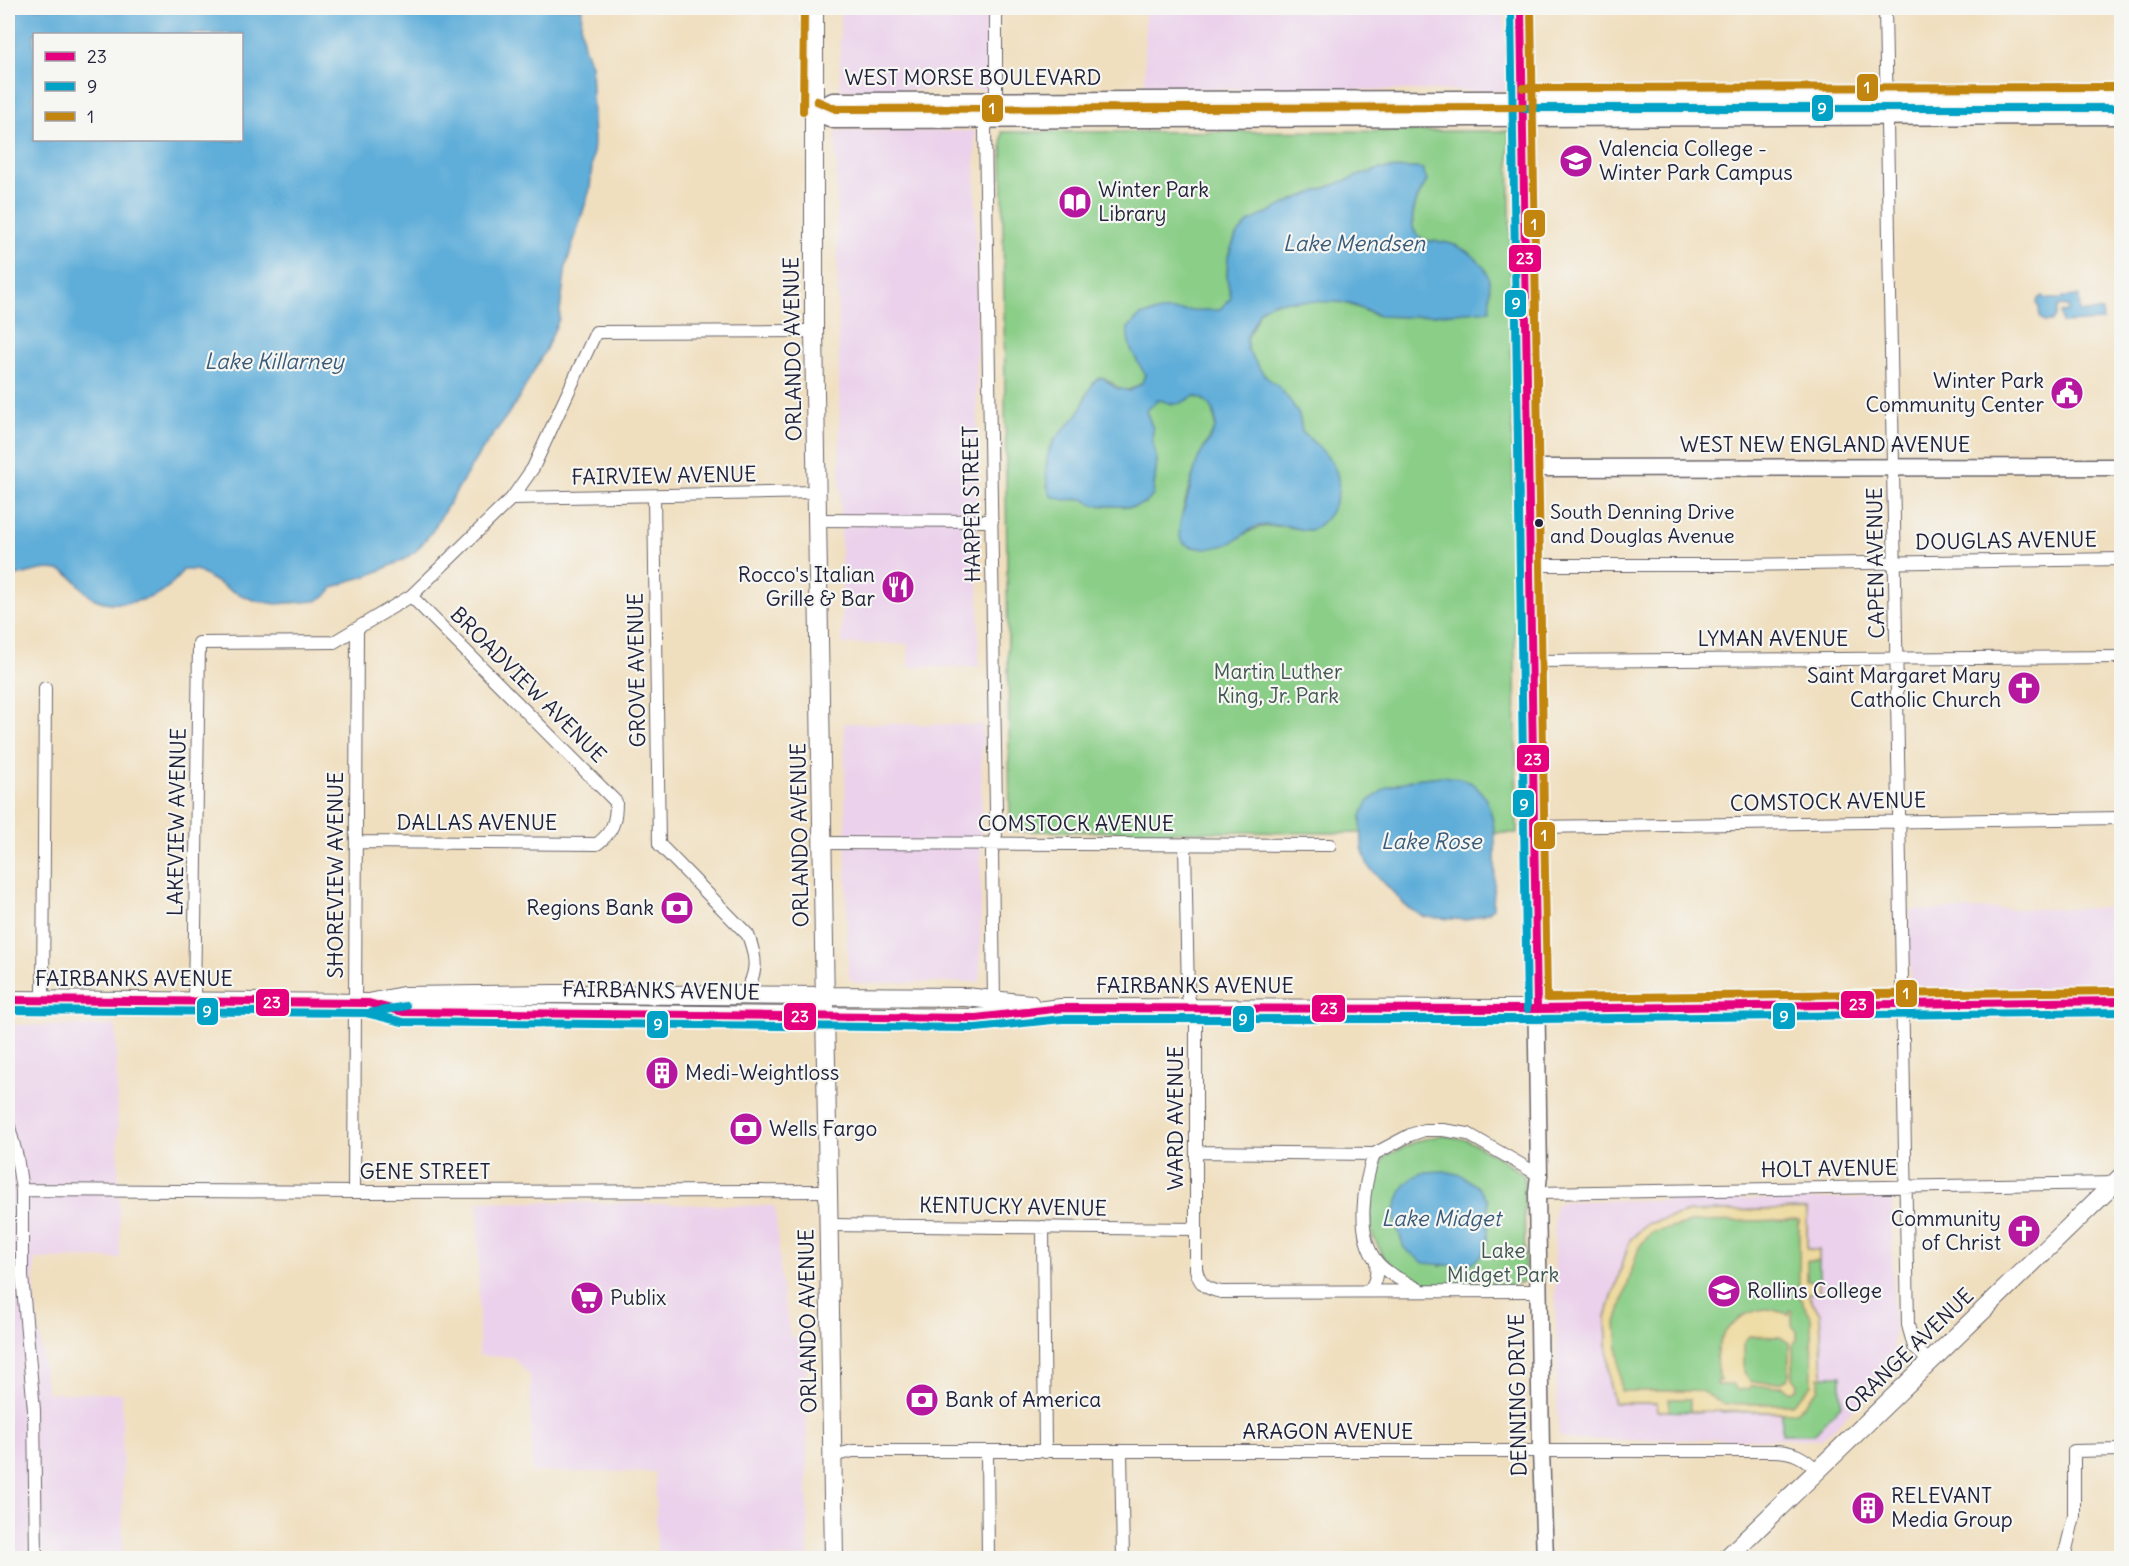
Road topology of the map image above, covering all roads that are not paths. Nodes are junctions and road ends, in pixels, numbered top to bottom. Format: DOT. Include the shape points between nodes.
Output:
graph roads {
  1 [pos="814,8"];
  2 [pos="996,8"];
  3 [pos="1521,8"];
  4 [pos="1886,8"];
  5 [pos="1886,97"];
  6 [pos="2121,97"];
  7 [pos="1523,98"];
  8 [pos="1296,99"];
  9 [pos="994,100"];
  10 [pos="813,111"];
  11 [pos="1887,116"];
  12 [pos="2121,116"];
  13 [pos="1523,117"];
  14 [pos="1296,118"];
  15 [pos="988,120"];
  16 [pos="814,332"];
  17 [pos="2121,467"];
  18 [pos="1529,468"];
  19 [pos="1894,469"];
  20 [pos="817,492"];
  21 [pos="654,496"];
  22 [pos="512,498"];
  23 [pos="818,520"];
  24 [pos="992,521"];
  25 [pos="2121,559"];
  26 [pos="1896,563"];
  27 [pos="1530,565"];
  28 [pos="411,596"];
  29 [pos="357,630"];
  30 [pos="1898,657"];
  31 [pos="2121,657"];
  32 [pos="1532,661"];
  33 [pos="45,688"];
  34 [pos="2121,818"];
  35 [pos="1900,820"];
  36 [pos="1534,827"];
  37 [pos="356,842"];
  38 [pos="822,843"];
  39 [pos="597,844"];
  40 [pos="994,844"];
  41 [pos="1185,844"];
  42 [pos="1330,845"];
  43 [pos="744,995"];
  44 [pos="826,996"];
  45 [pos="8,1000"];
  46 [pos="994,1000"];
  47 [pos="43,1001"];
  48 [pos="2121,1001"];
  49 [pos="194,1002"];
  50 [pos="362,1003"];
  51 [pos="1903,1004"];
  52 [pos="1061,1008"];
  53 [pos="1192,1008"];
  54 [pos="1537,1009"];
  55 [pos="826,1016"];
  56 [pos="8,1123"];
  57 [pos="1196,1152"];
  58 [pos="1374,1154"];
  59 [pos="1539,1175"];
  60 [pos="2119,1181"];
  61 [pos="1907,1187"];
  62 [pos="22,1190"];
  63 [pos="828,1191"];
  64 [pos="354,1192"];
  65 [pos="1537,1193"];
  66 [pos="829,1225"];
  67 [pos="1043,1227"];
  68 [pos="1196,1229"];
  69 [pos="1376,1261"];
  70 [pos="1421,1290"];
  71 [pos="1369,1291"];
  72 [pos="1539,1291"];
  73 [pos="1930,1362"];
  74 [pos="2121,1450"];
  75 [pos="1541,1451"];
  76 [pos="987,1452"];
  77 [pos="1045,1452"];
  78 [pos="1121,1452"];
  79 [pos="832,1456"];
  80 [pos="1818,1471"];
  81 [pos="36,1558"];
  82 [pos="834,1558"];
  83 [pos="988,1558"];
  84 [pos="1123,1558"];
  85 [pos="1545,1558"];
  86 [pos="1727,1558"];
  87 [pos="2064,1558"];
  1 -- 10 [label="main road, ORLANDO AVENUE"];
  2 -- 9 [label="street, HARPER STREET"];
  3 -- 7 [label="street, DENNING DRIVE"];
  4 -- 5 [label="street, CAPEN AVENUE"];
  5 -- 6 [label="street, WEST MORSE BOULEVARD"];
  5 -- 7 [label="street, WEST MORSE BOULEVARD"];
  5 -- 11 [label="street, CAPEN AVENUE"];
  7 -- 8 [label="street, WEST MORSE BOULEVARD"];
  7 -- 13 [label="street, DENNING DRIVE"];
  8 -- 9 [label="street, WEST MORSE BOULEVARD"];
  8 -- 14 [label="street"];
  9 -- 10 [label="street, WEST MORSE BOULEVARD" via="834,101"];
  9 -- 15 [label="street, HARPER STREET"];
  10 -- 15 [label="street, WEST MORSE BOULEVARD" via="834,120"];
  10 -- 16 [label="main road, ORLANDO AVENUE"];
  11 -- 12 [label="street, WEST MORSE BOULEVARD"];
  11 -- 13 [label="street, WEST MORSE BOULEVARD"];
  11 -- 19 [label="street, CAPEN AVENUE"];
  13 -- 14 [label="street, WEST MORSE BOULEVARD"];
  13 -- 18 [label="street, DENNING DRIVE"];
  14 -- 15 [label="street, WEST MORSE BOULEVARD"];
  15 -- 24 [label="street, HARPER STREET" via="985,129"];
  16 -- 20 [label="main road, ORLANDO AVENUE"];
  16 -- 22 [label="street" via="596,332 533,468"];
  17 -- 19 [label="street, WEST NEW ENGLAND AVENUE"];
  18 -- 19 [label="street, WEST NEW ENGLAND AVENUE"];
  18 -- 27 [label="street, DENNING DRIVE"];
  19 -- 26 [label="street, CAPEN AVENUE"];
  20 -- 21 [label="street, FAIRVIEW AVENUE"];
  20 -- 23 [label="main road, ORLANDO AVENUE"];
  21 -- 22 [label="street, FAIRVIEW AVENUE"];
  21 -- 43 [label="street, GROVE AVENUE" via="659,844 748,935 755,970"];
  22 -- 28 [label="street"];
  23 -- 24 [label="street"];
  23 -- 38 [label="main road, ORLANDO AVENUE"];
  24 -- 40 [label="street, HARPER STREET"];
  25 -- 26 [label="street, DOUGLAS AVENUE"];
  26 -- 27 [label="street, DOUGLAS AVENUE"];
  26 -- 30 [label="street, CAPEN AVENUE"];
  27 -- 32 [label="street, DENNING DRIVE"];
  28 -- 29 [label="street"];
  28 -- 39 [label="street, BROADVIEW AVENUE" via="616,802 614,827"];
  29 -- 37 [label="street, SHOREVIEW AVENUE"];
  29 -- 49 [label="street, LAKEVIEW AVENUE" via="334,642 199,643"];
  30 -- 31 [label="street, LYMAN AVENUE"];
  30 -- 32 [label="street, LYMAN AVENUE"];
  30 -- 35 [label="street, CAPEN AVENUE"];
  32 -- 36 [label="street, DENNING DRIVE"];
  33 -- 47 [label="street"];
  34 -- 35 [label="street, COMSTOCK AVENUE"];
  35 -- 36 [label="street, COMSTOCK AVENUE"];
  35 -- 51 [label="street, CAPEN AVENUE"];
  36 -- 54 [label="street, DENNING DRIVE"];
  37 -- 39 [label="street, DALLAS AVENUE"];
  37 -- 50 [label="street, SHOREVIEW AVENUE"];
  38 -- 40 [label="street, COMSTOCK AVENUE"];
  38 -- 44 [label="main road, ORLANDO AVENUE"];
  40 -- 41 [label="street, COMSTOCK AVENUE"];
  40 -- 46 [label="street, HARPER STREET"];
  41 -- 42 [label="street, COMSTOCK AVENUE"];
  41 -- 53 [label="street, WARD AVENUE" via="1188,996"];
  43 -- 44 [label="main road, FAIRBANKS AVENUE"];
  43 -- 50 [label="main road, FAIRBANKS AVENUE" via="481,994 403,996"];
  44 -- 46 [label="main road, FAIRBANKS AVENUE"];
  44 -- 55 [label="main road, ORLANDO AVENUE"];
  45 -- 47 [label="main road, FAIRBANKS AVENUE"];
  46 -- 52 [label="main road, FAIRBANKS AVENUE"];
  47 -- 49 [label="main road, FAIRBANKS AVENUE"];
  48 -- 51 [label="main road, FAIRBANKS AVENUE"];
  49 -- 50 [label="main road, FAIRBANKS AVENUE"];
  50 -- 55 [label="main road, FAIRBANKS AVENUE" via="403,1012"];
  50 -- 64 [label="street, SHOREVIEW AVENUE"];
  51 -- 54 [label="main road, FAIRBANKS AVENUE"];
  51 -- 61 [label="street, CAPEN AVENUE"];
  52 -- 53 [label="main road, FAIRBANKS AVENUE"];
  52 -- 55 [label="main road, FAIRBANKS AVENUE" via="976,1018"];
  53 -- 54 [label="main road, FAIRBANKS AVENUE"];
  53 -- 57 [label="street, WARD AVENUE" via="1196,1021"];
  54 -- 59 [label="street, DENNING DRIVE"];
  55 -- 63 [label="main road, ORLANDO AVENUE"];
  56 -- 62 [label="street"];
  57 -- 58 [label="street"];
  57 -- 68 [label="street, WARD AVENUE"];
  58 -- 59 [label="street" via="1424,1130 1443,1130 1468,1134"];
  58 -- 69 [label="street" via="1366,1177 1363,1211 1366,1238"];
  59 -- 65 [label="street, DENNING DRIVE"];
  60 -- 61 [label="street, HOLT AVENUE"];
  60 -- 73 [label="main road, ORANGE AVENUE"];
  61 -- 65 [label="street, HOLT AVENUE"];
  61 -- 73 [label="street, CAPEN AVENUE" via="1909,1334 1914,1347"];
  62 -- 64 [label="street, GENE STREET"];
  62 -- 81 [label="street" via="22,1276 34,1410"];
  63 -- 64 [label="street, GENE STREET"];
  63 -- 66 [label="main road, ORLANDO AVENUE"];
  65 -- 72 [label="street, DENNING DRIVE"];
  66 -- 67 [label="street, KENTUCKY AVENUE"];
  66 -- 79 [label="main road, ORLANDO AVENUE"];
  67 -- 68 [label="street, KENTUCKY AVENUE"];
  67 -- 77 [label="street"];
  68 -- 71 [label="street, WARD AVENUE" via="1196,1269 1209,1290"];
  69 -- 70 [label="street"];
  69 -- 71 [label="street" via="1376,1282"];
  70 -- 71 [label="street"];
  70 -- 72 [label="street"];
  72 -- 75 [label="street, DENNING DRIVE"];
  73 -- 80 [label="main road, ORANGE AVENUE"];
  74 -- 87 [label="street" via="2073,1451 2074,1516"];
  75 -- 78 [label="street, ARAGON AVENUE"];
  75 -- 80 [label="street, ARAGON AVENUE" via="1784,1451 1802,1456"];
  75 -- 85 [label="street, DENNING DRIVE"];
  76 -- 77 [label="street, ARAGON AVENUE"];
  76 -- 79 [label="street, ARAGON AVENUE" via="853,1451"];
  76 -- 83 [label="street"];
  77 -- 78 [label="street, ARAGON AVENUE"];
  78 -- 84 [label="street"];
  79 -- 82 [label="main road, ORLANDO AVENUE"];
  80 -- 86 [label="main road, ORANGE AVENUE"];
}
